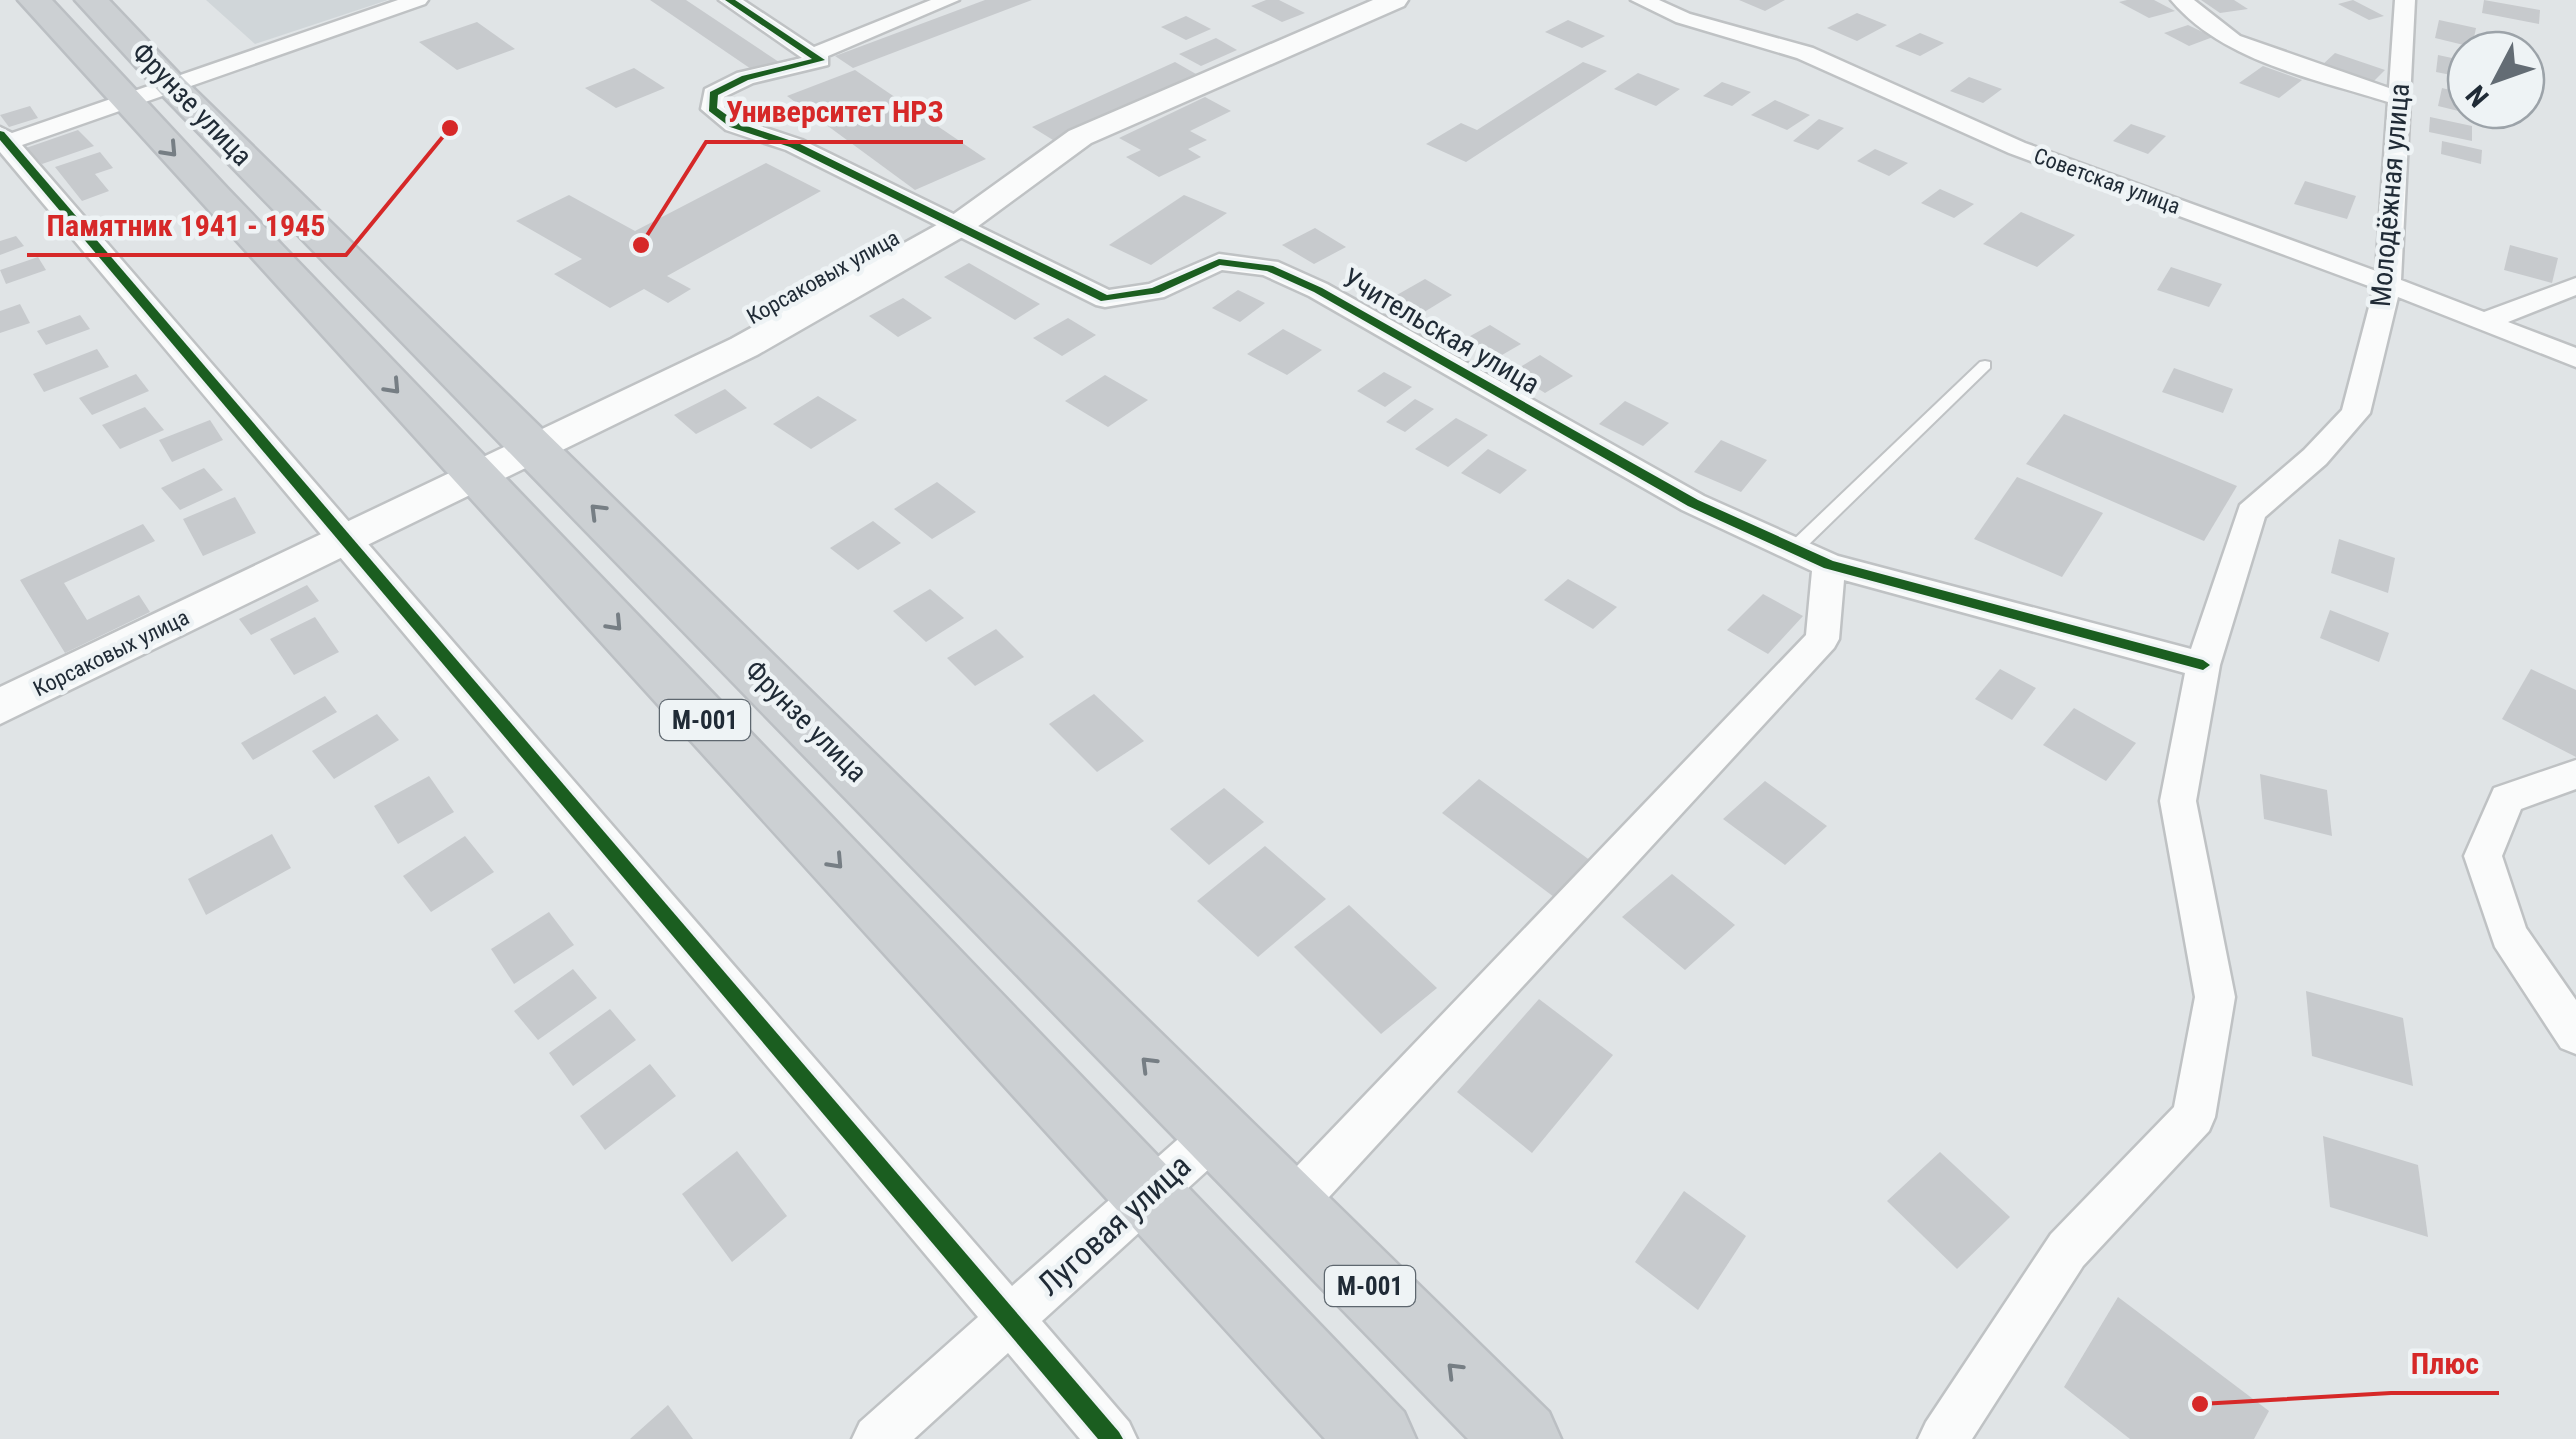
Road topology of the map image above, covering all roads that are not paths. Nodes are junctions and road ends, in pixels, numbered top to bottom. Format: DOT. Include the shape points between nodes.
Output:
graph roads {
  1 [pos="34,0"];
  2 [pos="91,0"];
  3 [pos="418,0"];
  4 [pos="729,0"];
  5 [pos="949,0"];
  6 [pos="1394,0"];
  7 [pos="1642,0"];
  8 [pos="2180,0"];
  9 [pos="2405,0"];
  10 [pos="813,55"];
  11 [pos="149,94"];
  12 [pos="2399,98"];
  13 [pos="2,140"];
  14 [pos="955,228"];
  15 [pos="2388,284"];
  16 [pos="2576,286"];
  17 [pos="2486,322"];
  18 [pos="2576,358"];
  19 [pos="1985,365"];
  20 [pos="533,447"];
  21 [pos="476,475"];
  22 [pos="347,538"];
  23 [pos="1812,556"];
  24 [pos="2203,665"];
  25 [pos="0,706"];
  26 [pos="2576,774"];
  27 [pos="2576,1035"];
  28 [pos="1216,1133"];
  29 [pos="1147,1195"];
  30 [pos="1290,1206"];
  31 [pos="1008,1321"];
  32 [pos="877,1439"];
  33 [pos="1112,1439"];
  34 [pos="1377,1439"];
  35 [pos="1522,1439"];
  36 [pos="1942,1439"];
  1 -- 11 [label="main road, Фрунзе улица / M-001"];
  2 -- 11 [label="main road, Фрунзе улица / M-001"];
  3 -- 11 [label="street"];
  4 -- 10 [label="street"];
  5 -- 10 [label="street"];
  6 -- 14 [label="street, Корсаковых улица" via="1080,137"];
  7 -- 15 [label="street, Советская улица" via="1805,53 2017,148"];
  8 -- 12 [label="street" via="2232,41"];
  9 -- 12 [label="street, Молодёжная улица"];
  10 -- 14 [label="street, Учительская улица" via="820,60 745,78 713,94 712,109"];
  11 -- 13 [label="street"];
  11 -- 20 [label="main road, Фрунзе улица / M-001"];
  11 -- 21 [label="main road, Фрунзе улица / M-001, one-way"];
  12 -- 15 [label="street, Молодёжная улица"];
  13 -- 22 [label="street"];
  14 -- 20 [label="street, Корсаковых улица" via="744,347"];
  14 -- 23 [label="street, Учительская улица" via="1104,300 1155,291 1218,262 1269,268 1693,503"];
  15 -- 17 [label="street, Советская улица"];
  15 -- 24 [label="street, Молодёжная улица" via="2356,413 2251,512"];
  16 -- 17 [label="street"];
  17 -- 18 [label="street, Советская улица"];
  19 -- 23 [label="lane"];
  20 -- 21 [label="street, Корсаковых улица"];
  28 -- 20 [label="main road, Фрунзе улица / M-001, one-way"];
  21 -- 22 [label="street, Корсаковых улица"];
  21 -- 29 [label="main road, Фрунзе улица / M-001, one-way"];
  22 -- 25 [label="street, Корсаковых улица"];
  22 -- 31 [label="street"];
  23 -- 24 [label="street, Учительская улица"];
  23 -- 30 [label="street" via="1822,638"];
  24 -- 36 [label="street, Молодёжная улица" via="2178,801 2215,997 2194,1116 2067,1250"];
  26 -- 27 [label="street" via="2507,799 2483,856 2510,935"];
  28 -- 29 [label="street, Луговая улица"];
  28 -- 30 [label="main road, Фрунзе улица / M-001"];
  29 -- 31 [label="street, Луговая улица"];
  29 -- 34 [label="main road, Фрунзе улица / M-001"];
  35 -- 30 [label="main road, Фрунзе улица / M-001, one-way"];
  31 -- 32 [label="street, Луговая улица"];
  31 -- 33 [label="street"];
}
